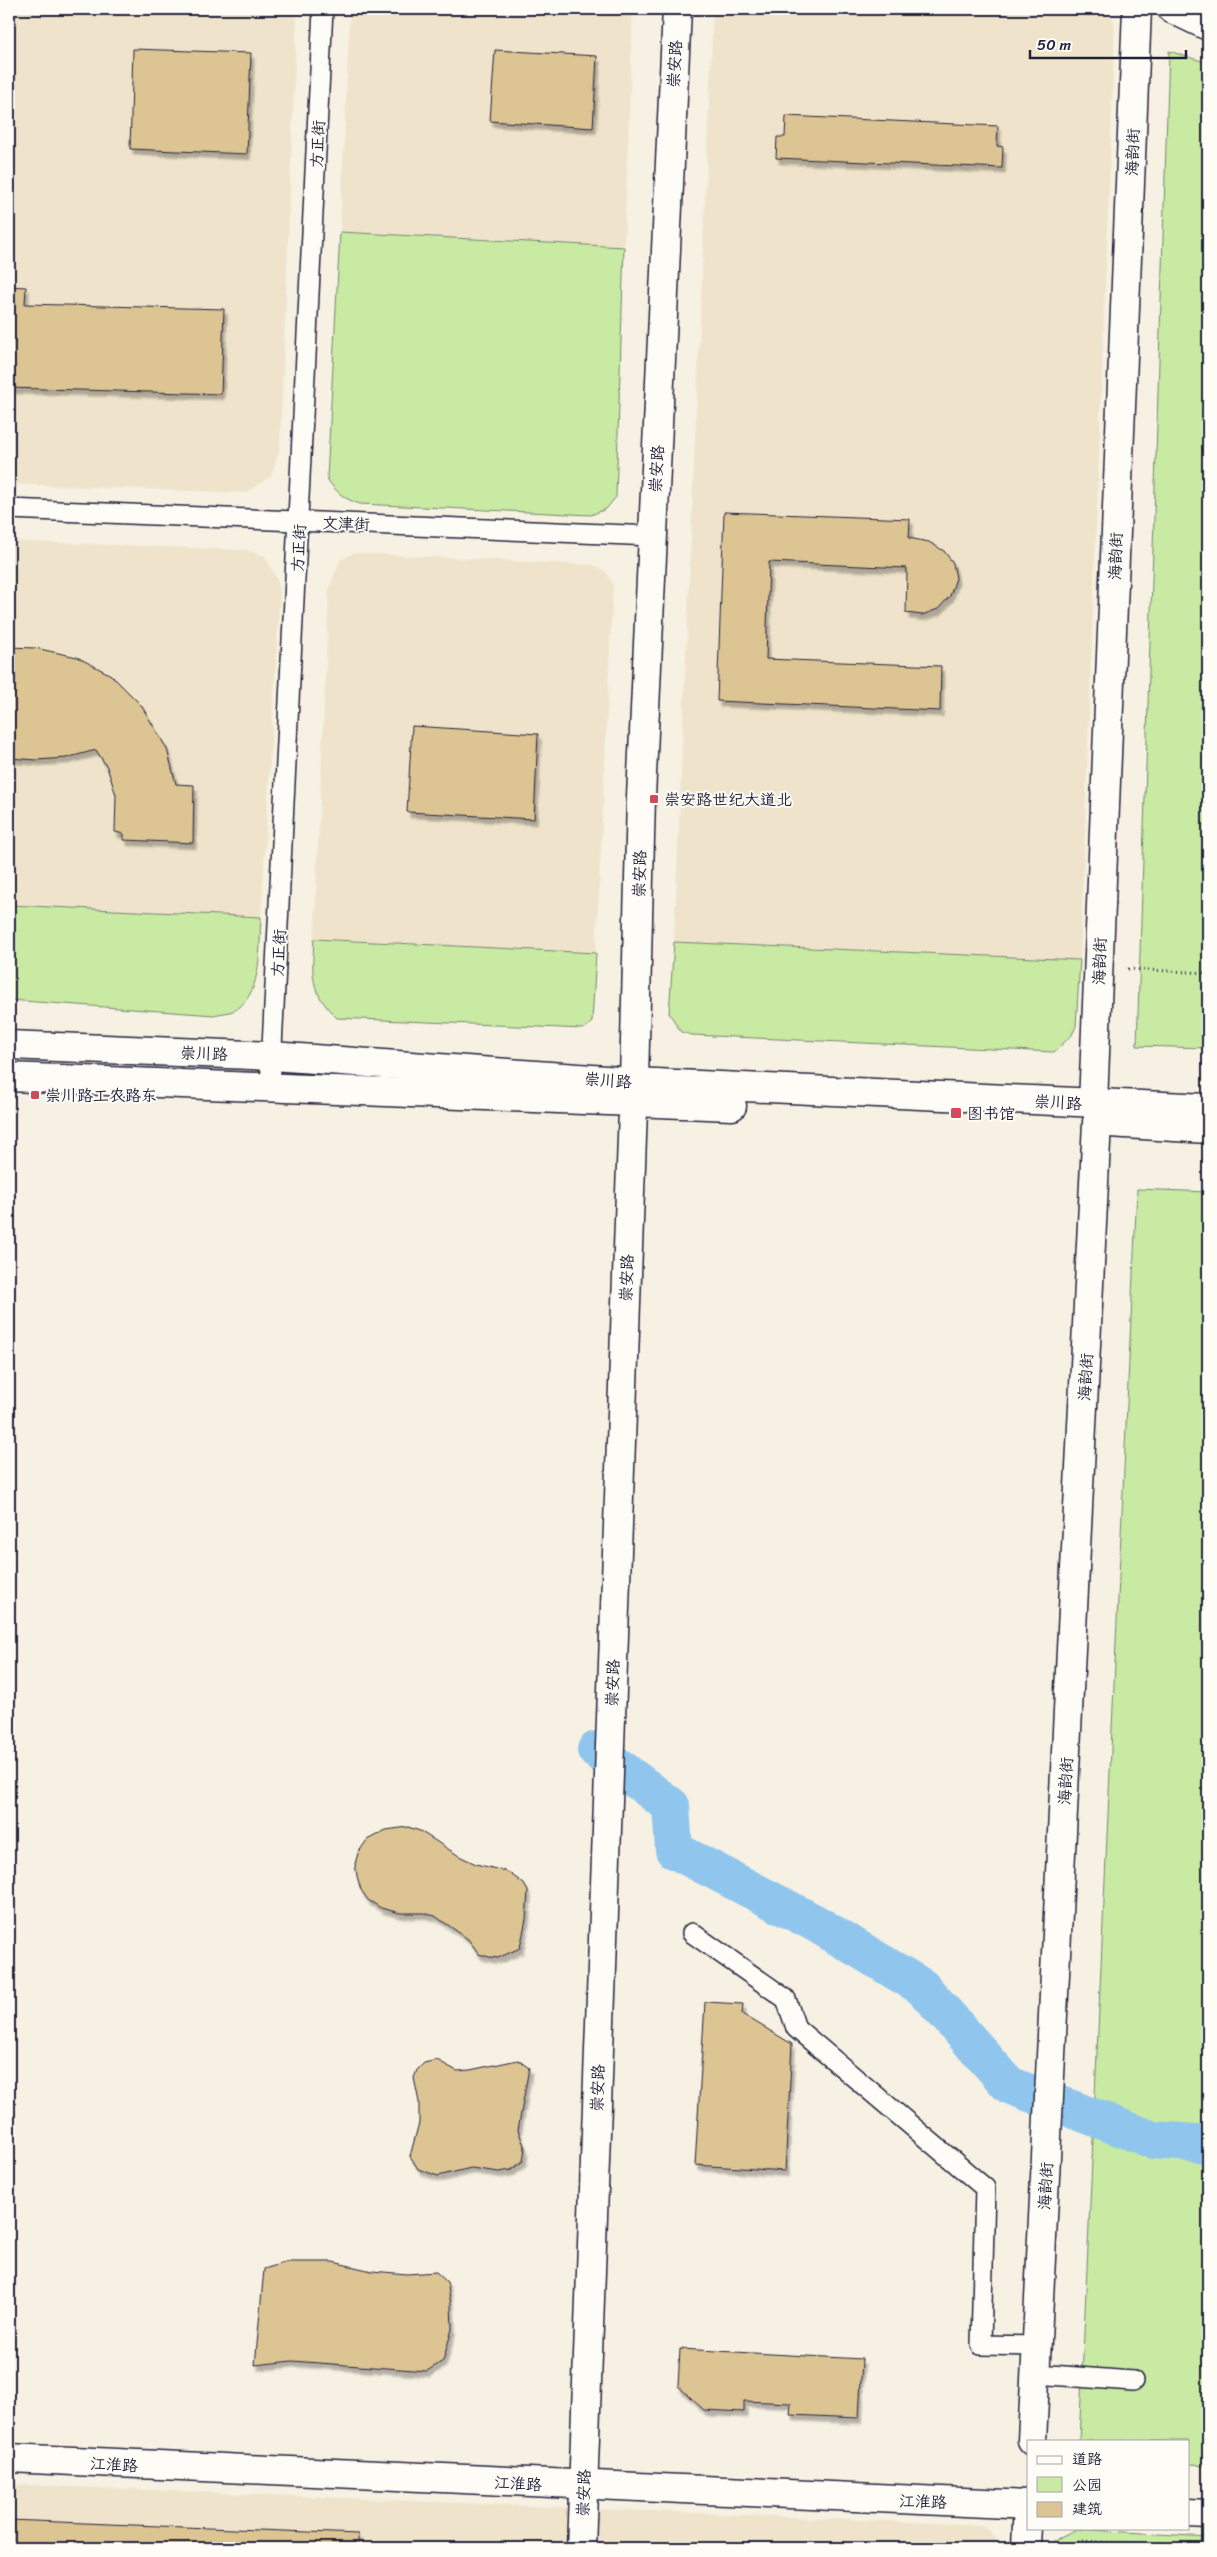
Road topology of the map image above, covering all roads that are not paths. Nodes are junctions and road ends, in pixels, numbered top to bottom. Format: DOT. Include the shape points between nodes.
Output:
graph roads {
  1 [pos="323,9"];
  2 [pos="677,9"];
  3 [pos="1137,9"];
  4 [pos="1172,9"];
  5 [pos="1208,26"];
  6 [pos="9,509"];
  7 [pos="299,522"];
  8 [pos="652,536"];
  9 [pos="9,1045"];
  10 [pos="272,1056"];
  11 [pos="9,1077"];
  12 [pos="270,1088"];
  13 [pos="633,1091"];
  14 [pos="1208,1108"];
  15 [pos="1095,1113"];
  16 [pos="1208,1129"];
  17 [pos="692,1933"];
  18 [pos="1038,2346"];
  19 [pos="1036,2374"];
  20 [pos="1133,2381"];
  21 [pos="1032,2440"];
  22 [pos="9,2458"];
  23 [pos="584,2486"];
  24 [pos="1027,2505"];
  25 [pos="1190,2513"];
  26 [pos="1208,2514"];
  27 [pos="1027,2526"];
  28 [pos="581,2548"];
  29 [pos="1026,2548"];
  1 -- 7 [label="street, 方正街"];
  2 -- 8 [label="street, 崇安路"];
  3 -- 15 [label="street, 海韵街"];
  4 -- 5 [label="street"];
  6 -- 7 [label="street, 文津街"];
  7 -- 8 [label="street, 文津街"];
  7 -- 10 [label="street, 方正街"];
  8 -- 13 [label="street, 崇安路"];
  9 -- 10 [label="street, 崇川路"];
  10 -- 12 [label="street, 方正街"];
  10 -- 13 [label="street, 崇川路"];
  11 -- 12 [label="street, 崇川路"];
  12 -- 13 [label="street, 崇川路"];
  13 -- 15 [label="street, 崇川路"];
  13 -- 23 [label="street, 崇安路"];
  14 -- 15 [label="street, 崇川路"];
  15 -- 16 [label="street, 崇川路"];
  15 -- 18 [label="street, 海韵街"];
  17 -- 18 [label="street" via="786,1999 796,2028 985,2188 981,2345"];
  18 -- 19 [label="street, 海韵街"];
  19 -- 20 [label="street"];
  19 -- 21 [label="street, 海韵街"];
  22 -- 23 [label="street, 江淮路"];
  23 -- 24 [label="street, 江淮路"];
  23 -- 28 [label="street, 崇安路"];
  25 -- 26 [label="street"];
  27 -- 29 [label="street"];
}
